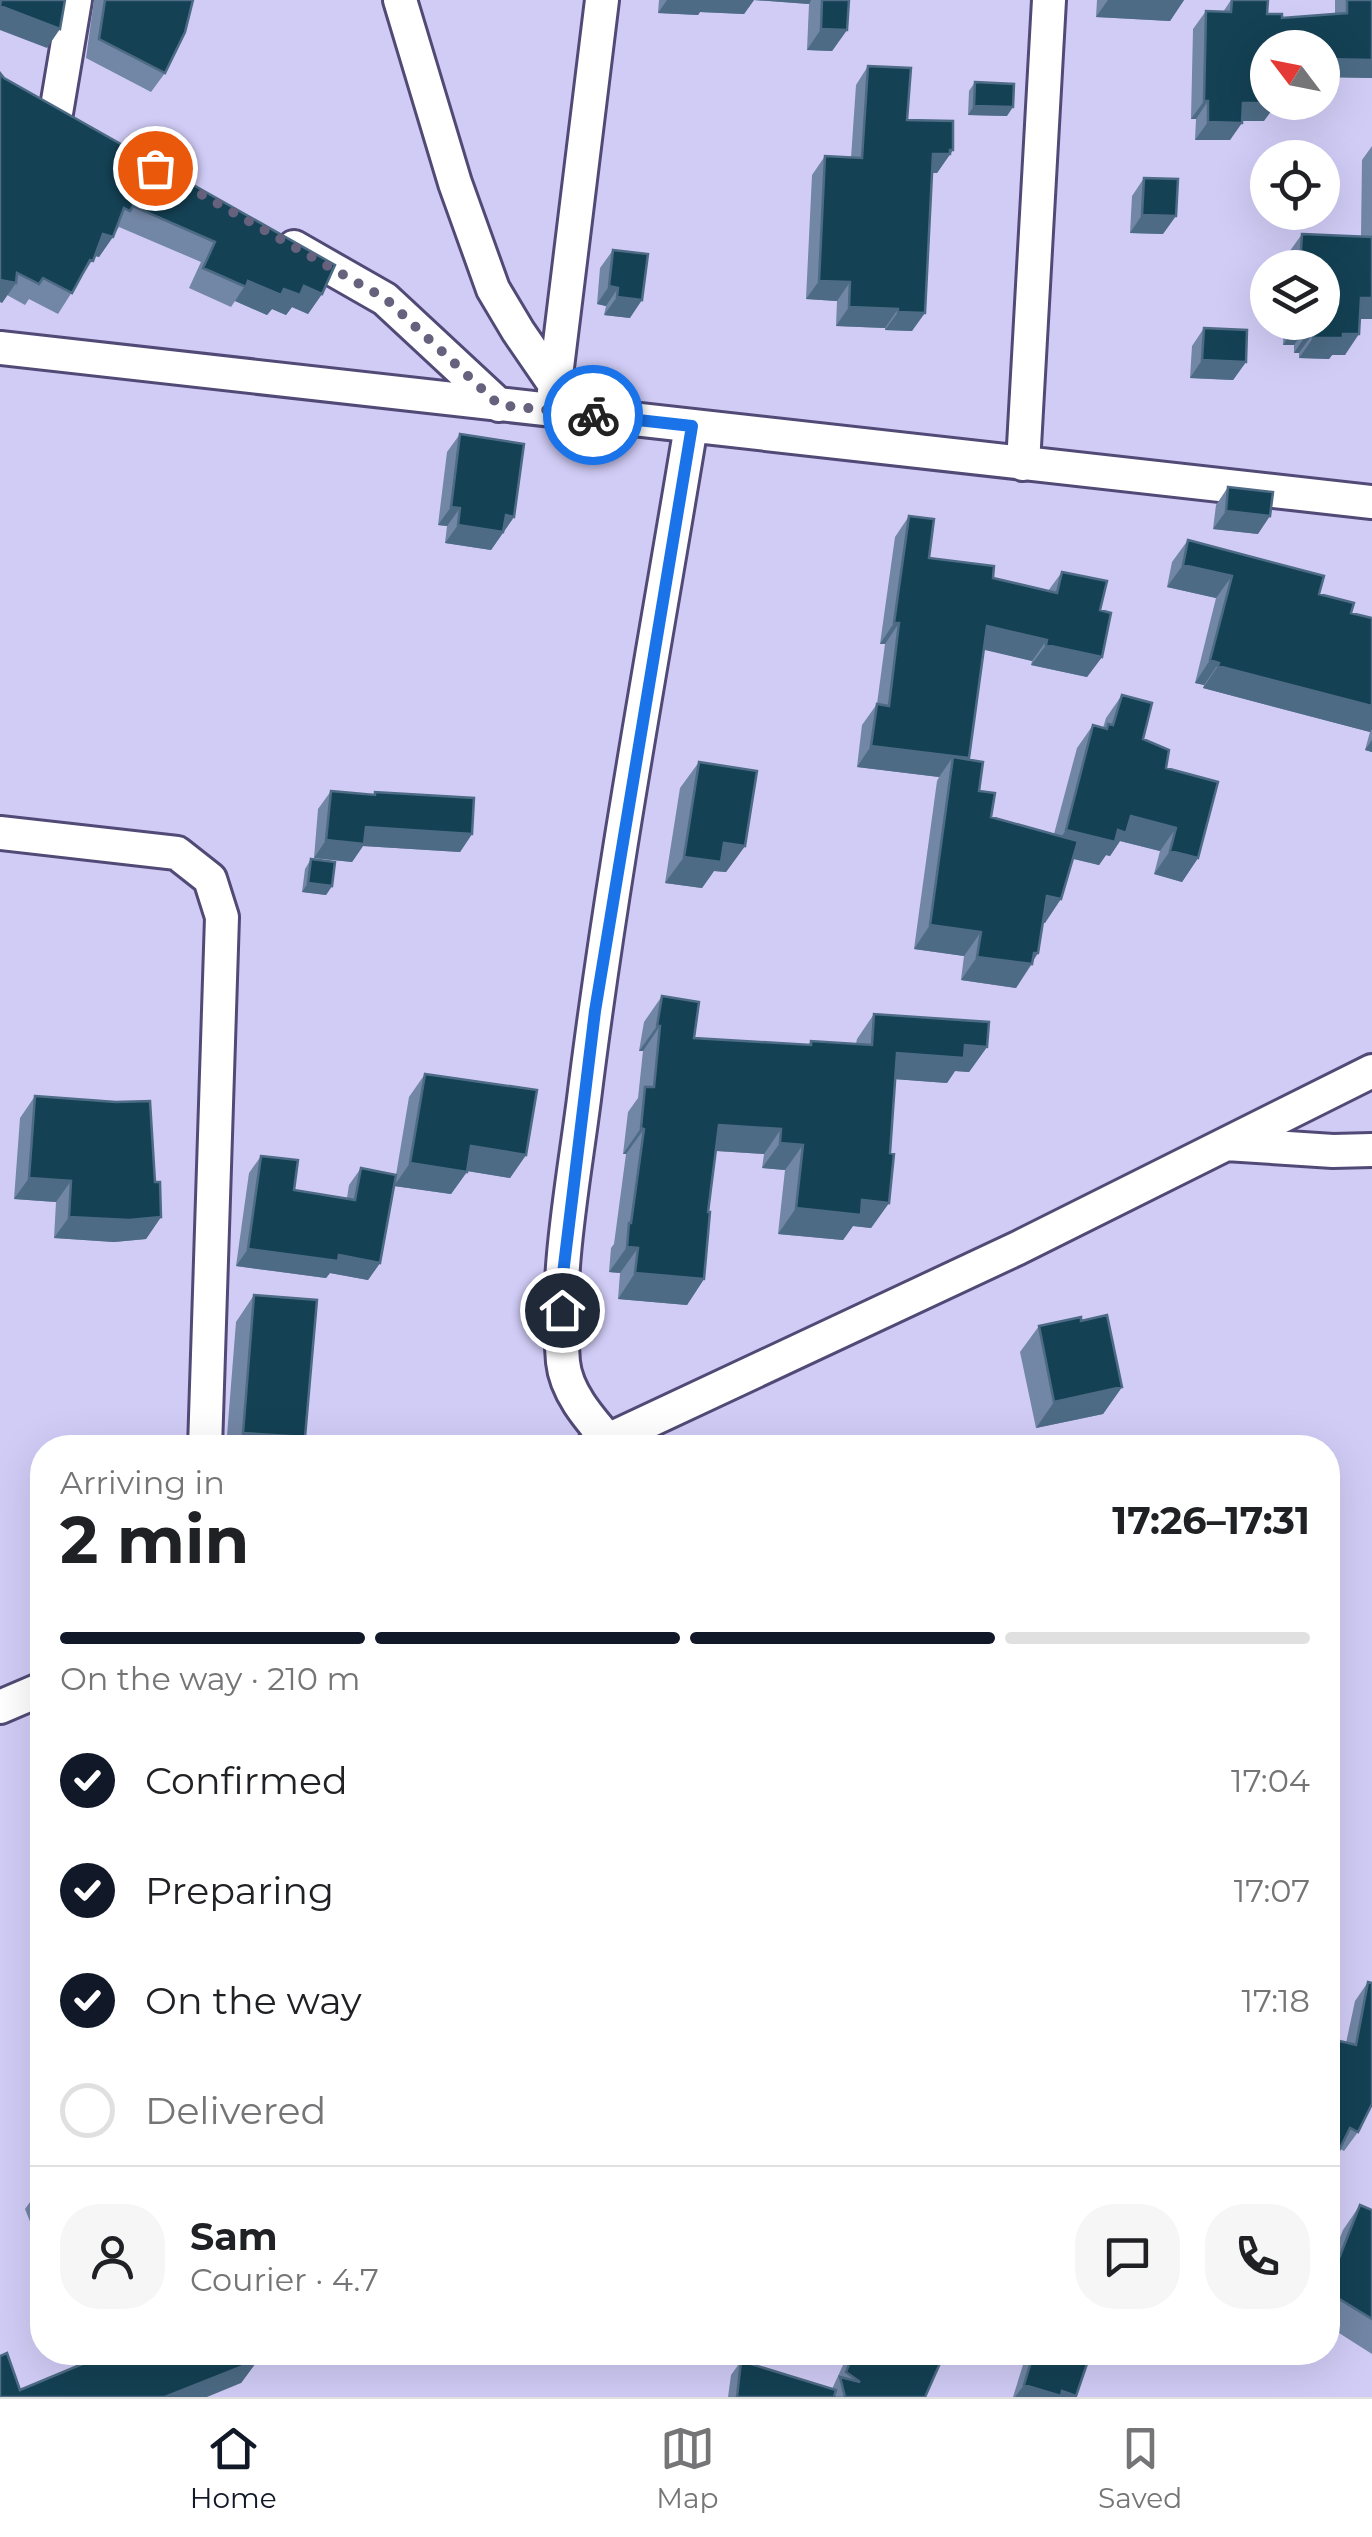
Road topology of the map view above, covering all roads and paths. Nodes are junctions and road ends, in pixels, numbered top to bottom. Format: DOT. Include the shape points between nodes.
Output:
graph roads {
  1 [pos="75,0"];
  2 [pos="400,0"];
  3 [pos="602,0"];
  4 [pos="1049,0"];
  5 [pos="91,132"];
  6 [pos="264,230"];
  7 [pos="0,348"];
  8 [pos="554,398"];
  9 [pos="499,405"];
  10 [pos="692,426"];
  11 [pos="1023,464"];
  12 [pos="1372,502"];
  13 [pos="0,833"];
  14 [pos="1372,1072"];
  15 [pos="1226,1144"];
  16 [pos="1372,1150"];
  17 [pos="205,1435"];
  18 [pos="595,1435"];
  19 [pos="618,1435"];
  20 [pos="30,1693"];
  21 [pos="0,1707"];
  1 -- 5 [label="street" via="42,105"];
  2 -- 8 [label="street" via="493,289"];
  3 -- 8 [label="street"];
  4 -- 11 [label="street"];
  6 -- 9 [label="street" via="386,299"];
  7 -- 9 [label="street"];
  8 -- 9 [label="street"];
  8 -- 10 [label="street"];
  10 -- 11 [label="street"];
  10 -- 18 [label="street" via="595,1011 562,1282 564,1366"];
  11 -- 12 [label="street"];
  13 -- 17 [label="street" via="177,853 210,879 222,917"];
  14 -- 15 [label="street"];
  15 -- 16 [label="street"];
  15 -- 19 [label="street"];
  20 -- 21 [label="street"];
}
